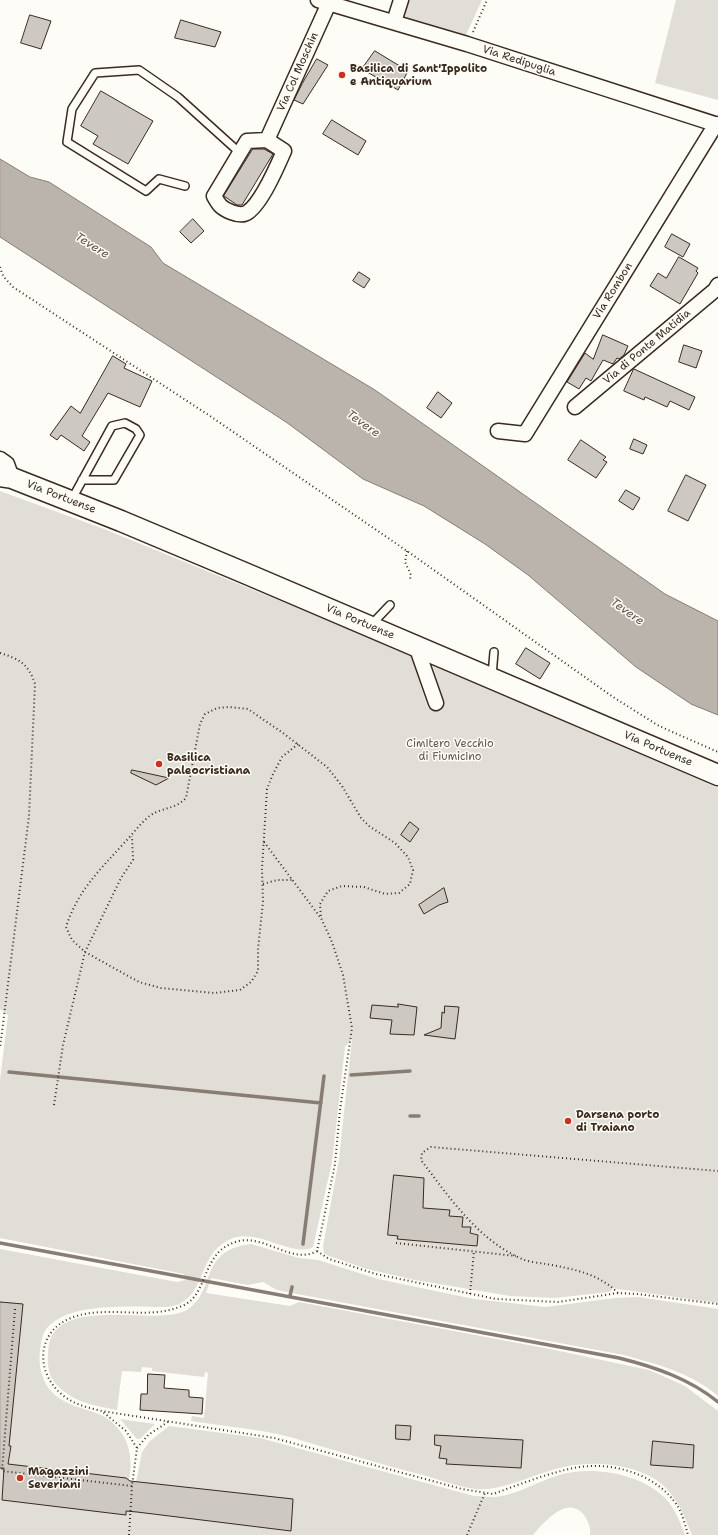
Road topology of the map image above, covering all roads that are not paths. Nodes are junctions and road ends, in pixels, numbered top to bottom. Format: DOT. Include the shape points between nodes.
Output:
graph roads {
  1 [pos="401,0"];
  2 [pos="324,2"];
  3 [pos="394,22"];
  4 [pos="717,125"];
  5 [pos="267,140"];
  6 [pos="240,153"];
  7 [pos="185,186"];
  8 [pos="718,285"];
  9 [pos="575,407"];
  10 [pos="498,431"];
  11 [pos="0,459"];
  12 [pos="6,477"];
  13 [pos="82,480"];
  14 [pos="70,501"];
  15 [pos="390,605"];
  16 [pos="370,626"];
  17 [pos="416,646"];
  18 [pos="494,652"];
  19 [pos="491,678"];
  20 [pos="436,703"];
  21 [pos="718,775"];
  1 -- 3 [label="street"];
  2 -- 3 [label="street, Via Redipuglia"];
  2 -- 5 [label="street, Via Col Moschin"];
  3 -- 4 [label="street, Via Redipuglia"];
  4 -- 10 [label="street, Via Rombon" via="526,434"];
  5 -- 6 [label="street" via="247,141"];
  5 -- 6 [label="street" via="284,151 256,204 247,213 237,215 220,207 214,196"];
  6 -- 7 [label="lane" via="178,97 139,70 95,73 72,109 67,142 146,192 159,179"];
  8 -- 9 [label="street, Via di Ponte Matidia"];
  11 -- 12 [label="street" via="7,464"];
  12 -- 14 [label="street, Via Portuense"];
  13 -- 13 [label="lane" via="112,426 125,423 136,429 140,435 114,480"];
  13 -- 14 [label="lane"];
  14 -- 16 [label="street, Via Portuense"];
  15 -- 16 [label="lane"];
  16 -- 17 [label="street, Via Portuense"];
  17 -- 19 [label="street, Via Portuense"];
  17 -- 20 [label="street"];
  18 -- 19 [label="lane"];
  19 -- 21 [label="street, Via Portuense"];
}
